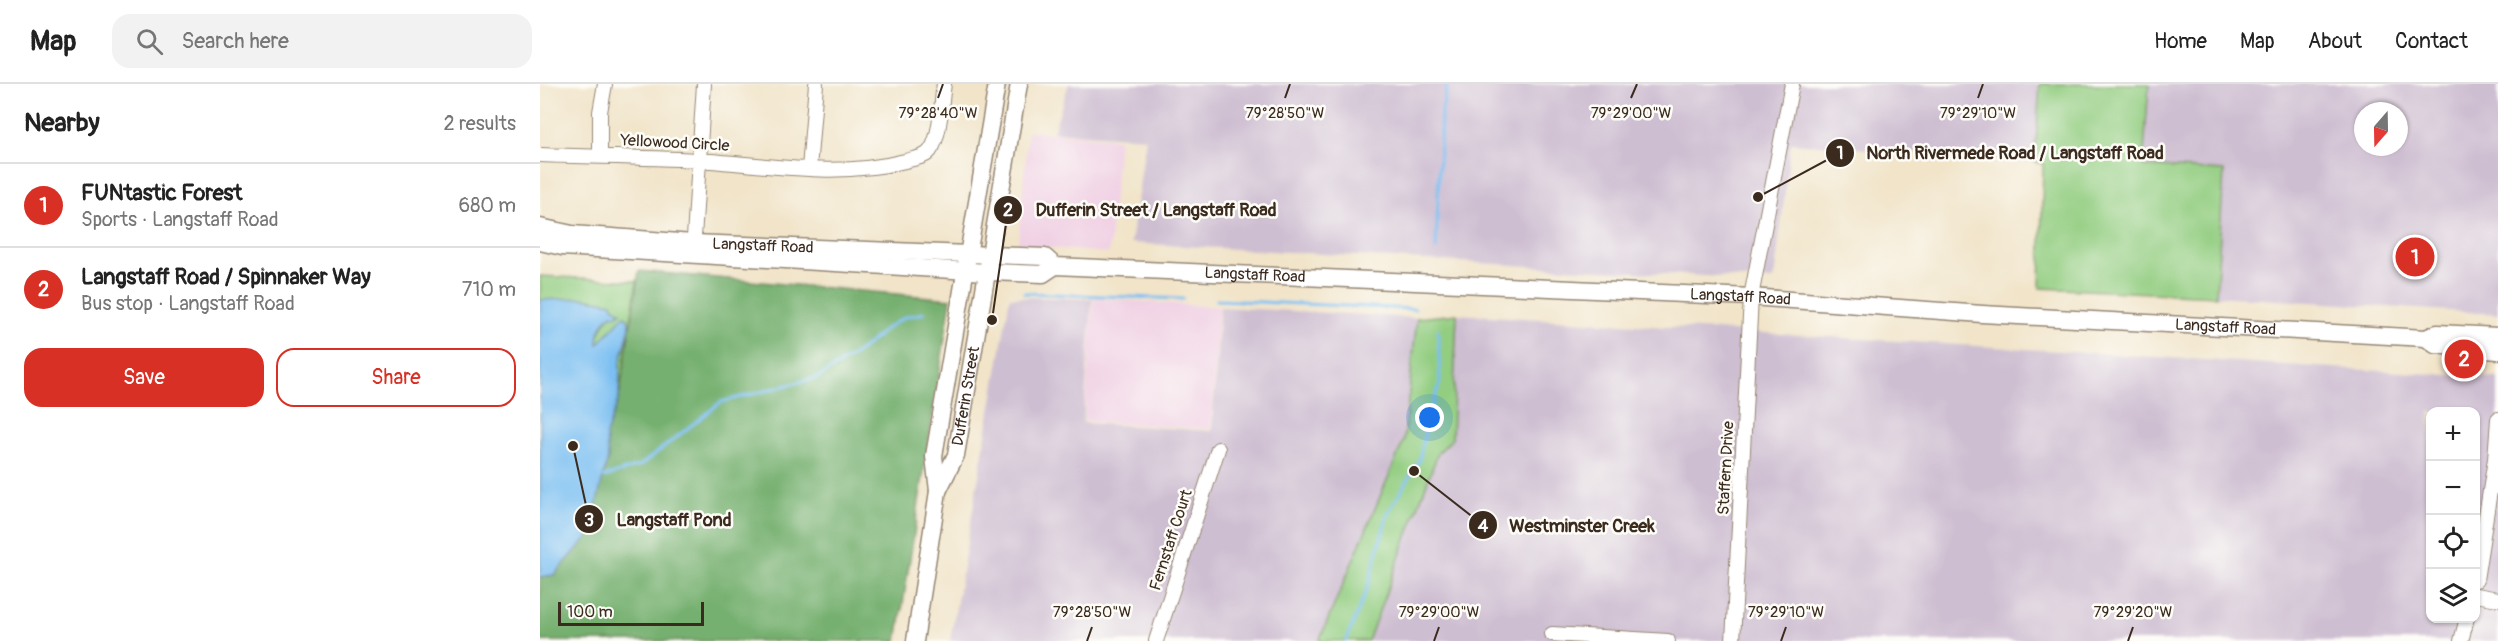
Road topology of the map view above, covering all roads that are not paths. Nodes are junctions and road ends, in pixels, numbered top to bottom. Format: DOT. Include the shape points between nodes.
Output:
graph roads {
  1 [pos="605,84"];
  2 [pos="704,84"];
  3 [pos="816,84"];
  4 [pos="944,84"];
  5 [pos="997,84"];
  6 [pos="1019,84"];
  7 [pos="1792,84"];
  8 [pos="540,156"];
  9 [pos="600,156"];
  10 [pos="698,160"];
  11 [pos="809,170"];
  12 [pos="540,227"];
  13 [pos="540,242"];
  14 [pos="693,249"];
  15 [pos="966,262"];
  16 [pos="988,264"];
  17 [pos="1751,297"];
  18 [pos="2498,336"];
  19 [pos="2426,338"];
  20 [pos="2498,351"];
  21 [pos="2498,419"];
  22 [pos="1218,449"];
  23 [pos="938,491"];
  24 [pos="2477,569"];
  25 [pos="2480,596"];
  26 [pos="2498,600"];
  27 [pos="2466,623"];
  28 [pos="1552,634"];
  29 [pos="915,641"];
  30 [pos="1156,641"];
  31 [pos="1668,641"];
  32 [pos="1733,641"];
  33 [pos="2461,641"];
  1 -- 9 [label="street" via="600,112"];
  2 -- 10 [label="street"];
  3 -- 11 [label="street"];
  4 -- 11 [label="street, Yellowood Circle" via="936,136 927,154 871,168"];
  5 -- 15 [label="main road, Dufferin Street"];
  6 -- 16 [label="main road, Dufferin Street"];
  7 -- 17 [label="street, Staffern Drive"];
  8 -- 9 [label="street, Yellowood Circle"];
  9 -- 10 [label="street, Yellowood Circle"];
  10 -- 11 [label="street, Yellowood Circle"];
  10 -- 14 [label="street"];
  12 -- 14 [label="main road, Langstaff Road"];
  13 -- 14 [label="main road, Langstaff Road" via="562,247"];
  14 -- 15 [label="main road, Langstaff Road"];
  15 -- 16 [label="main road, Langstaff Road"];
  15 -- 23 [label="main road, Dufferin Street" via="934,456"];
  16 -- 17 [label="main road, Langstaff Road" via="1045,257 1055,266"];
  16 -- 23 [label="main road, Dufferin Street" via="956,455"];
  17 -- 19 [label="main road, Langstaff Road"];
  17 -- 32 [label="street, Staffern Drive"];
  18 -- 19 [label="main road, Langstaff Road" via="2437,333"];
  19 -- 20 [label="main road, Langstaff Road" via="2435,345"];
  21 -- 24 [label="street" via="2496,459"];
  22 -- 30 [label="street, Fernstaff Court"];
  23 -- 29 [label="main road, Dufferin Street"];
  25 -- 26 [label="street"];
  27 -- 33 [label="street"];
  28 -- 31 [label="street"];
}
